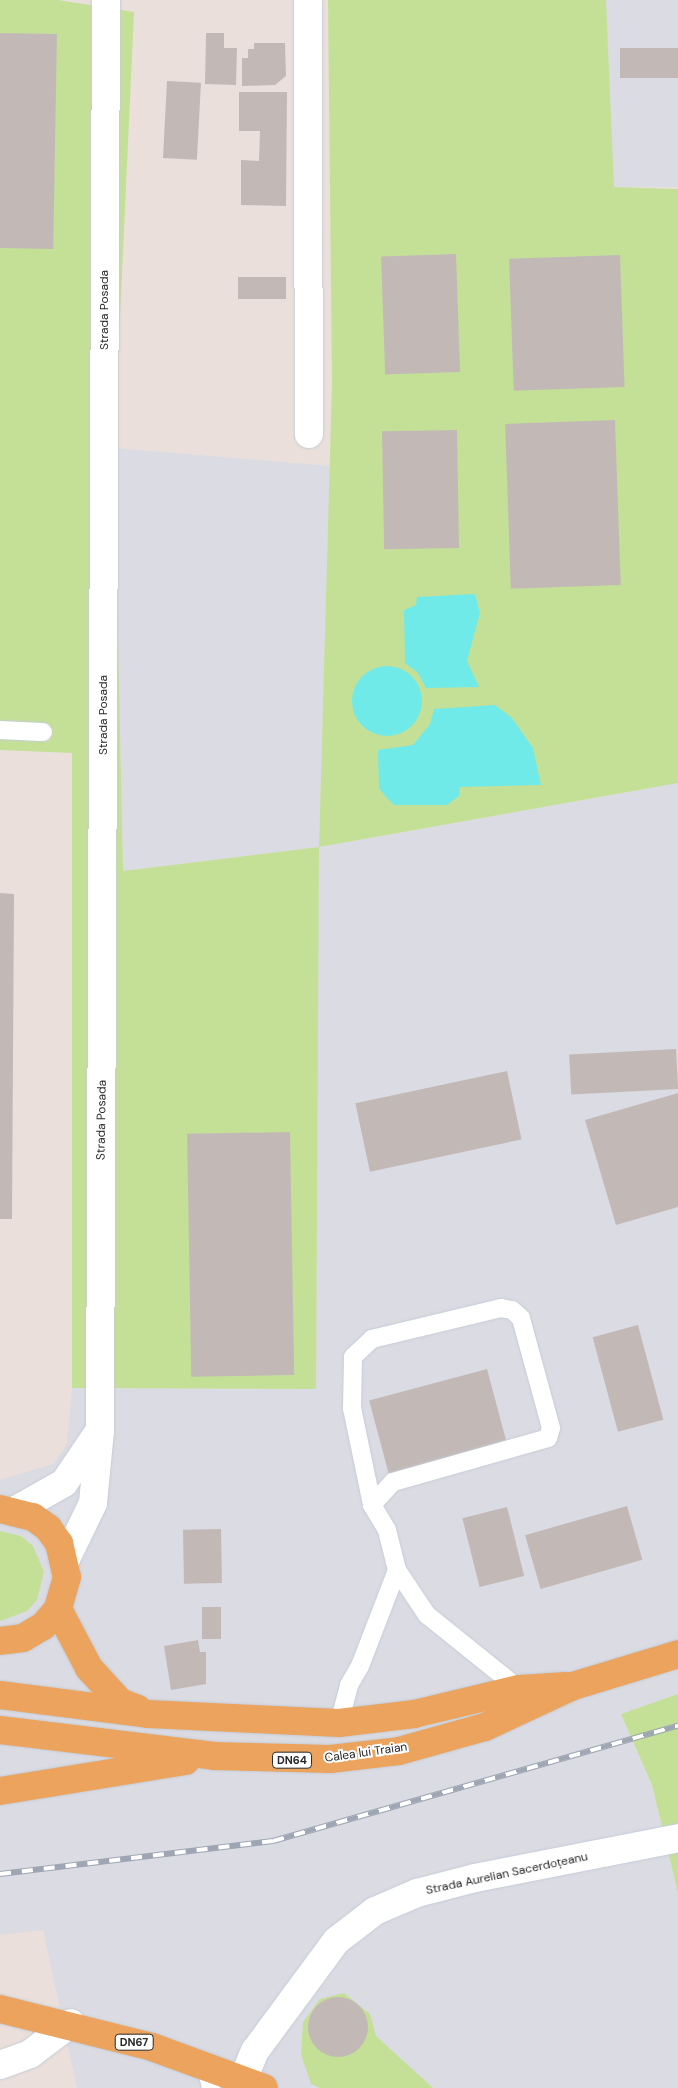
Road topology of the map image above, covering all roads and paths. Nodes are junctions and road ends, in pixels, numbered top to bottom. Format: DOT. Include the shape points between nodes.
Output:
graph roads {
  1 [pos="106,0"];
  2 [pos="308,0"];
  3 [pos="309,434"];
  4 [pos="0,730"];
  5 [pos="44,732"];
  6 [pos="100,1430"];
  7 [pos="372,1505"];
  8 [pos="8,1509"];
  9 [pos="66,1560"];
  10 [pos="397,1570"];
  11 [pos="58,1609"];
  12 [pos="0,1641"];
  13 [pos="678,1654"];
  14 [pos="572,1686"];
  15 [pos="519,1689"];
  16 [pos="0,1695"];
  17 [pos="148,1714"];
  18 [pos="339,1723"];
  19 [pos="0,1730"];
  20 [pos="214,1756"];
  21 [pos="0,1791"];
  22 [pos="678,1838"];
  23 [pos="0,2009"];
  24 [pos="71,2023"];
  25 [pos="1,2064"];
  26 [pos="208,2077"];
  27 [pos="253,2084"];
  1 -- 6 [label="street, Strada Posada"];
  2 -- 3 [label="street"];
  4 -- 5 [label="lane"];
  6 -- 8 [label="street, Strada Posada" via="85,1457 64,1483"];
  6 -- 9 [label="street, Strada Posada" via="93,1503"];
  7 -- 7 [label="lane" via="352,1408 353,1357 372,1339 501,1308 512,1310 523,1327 551,1428 548,1438 393,1482"];
  7 -- 10 [label="lane" via="387,1530"];
  8 -- 9 [label="main road" via="48,1528"];
  9 -- 11 [label="main road" via="67,1577"];
  10 -- 15 [label="lane" via="427,1616"];
  10 -- 18 [label="lane" via="360,1666 348,1685"];
  11 -- 12 [label="main road" via="43,1626 23,1638"];
  11 -- 17 [label="main road" via="88,1668 120,1702"];
  13 -- 14 [label="main road, Calea lui Traian / DN64"];
  14 -- 15 [label="main road, Calea lui Traian / DN64"];
  14 -- 20 [label="main road, Calea lui Traian / DN64" via="485,1727 399,1751 330,1759"];
  15 -- 18 [label="main road, Calea lui Traian / DN64" via="414,1714"];
  16 -- 17 [label="main road, Calea lui Traian / DN64"];
  17 -- 18 [label="main road, Calea lui Traian / DN64"];
  19 -- 20 [label="main road, Calea lui Traian / DN64"];
  20 -- 21 [label="main road"];
  22 -- 27 [label="street, Strada Aurelian Sacerdoțeanu" via="475,1878 417,1893 375,1912 336,1941 255,2050"];
  23 -- 24 [label="main road, DN67"];
  24 -- 25 [label="street" via="30,2054"];
  24 -- 26 [label="main road, DN67"];
  26 -- 27 [label="main road, DN67"];
}
